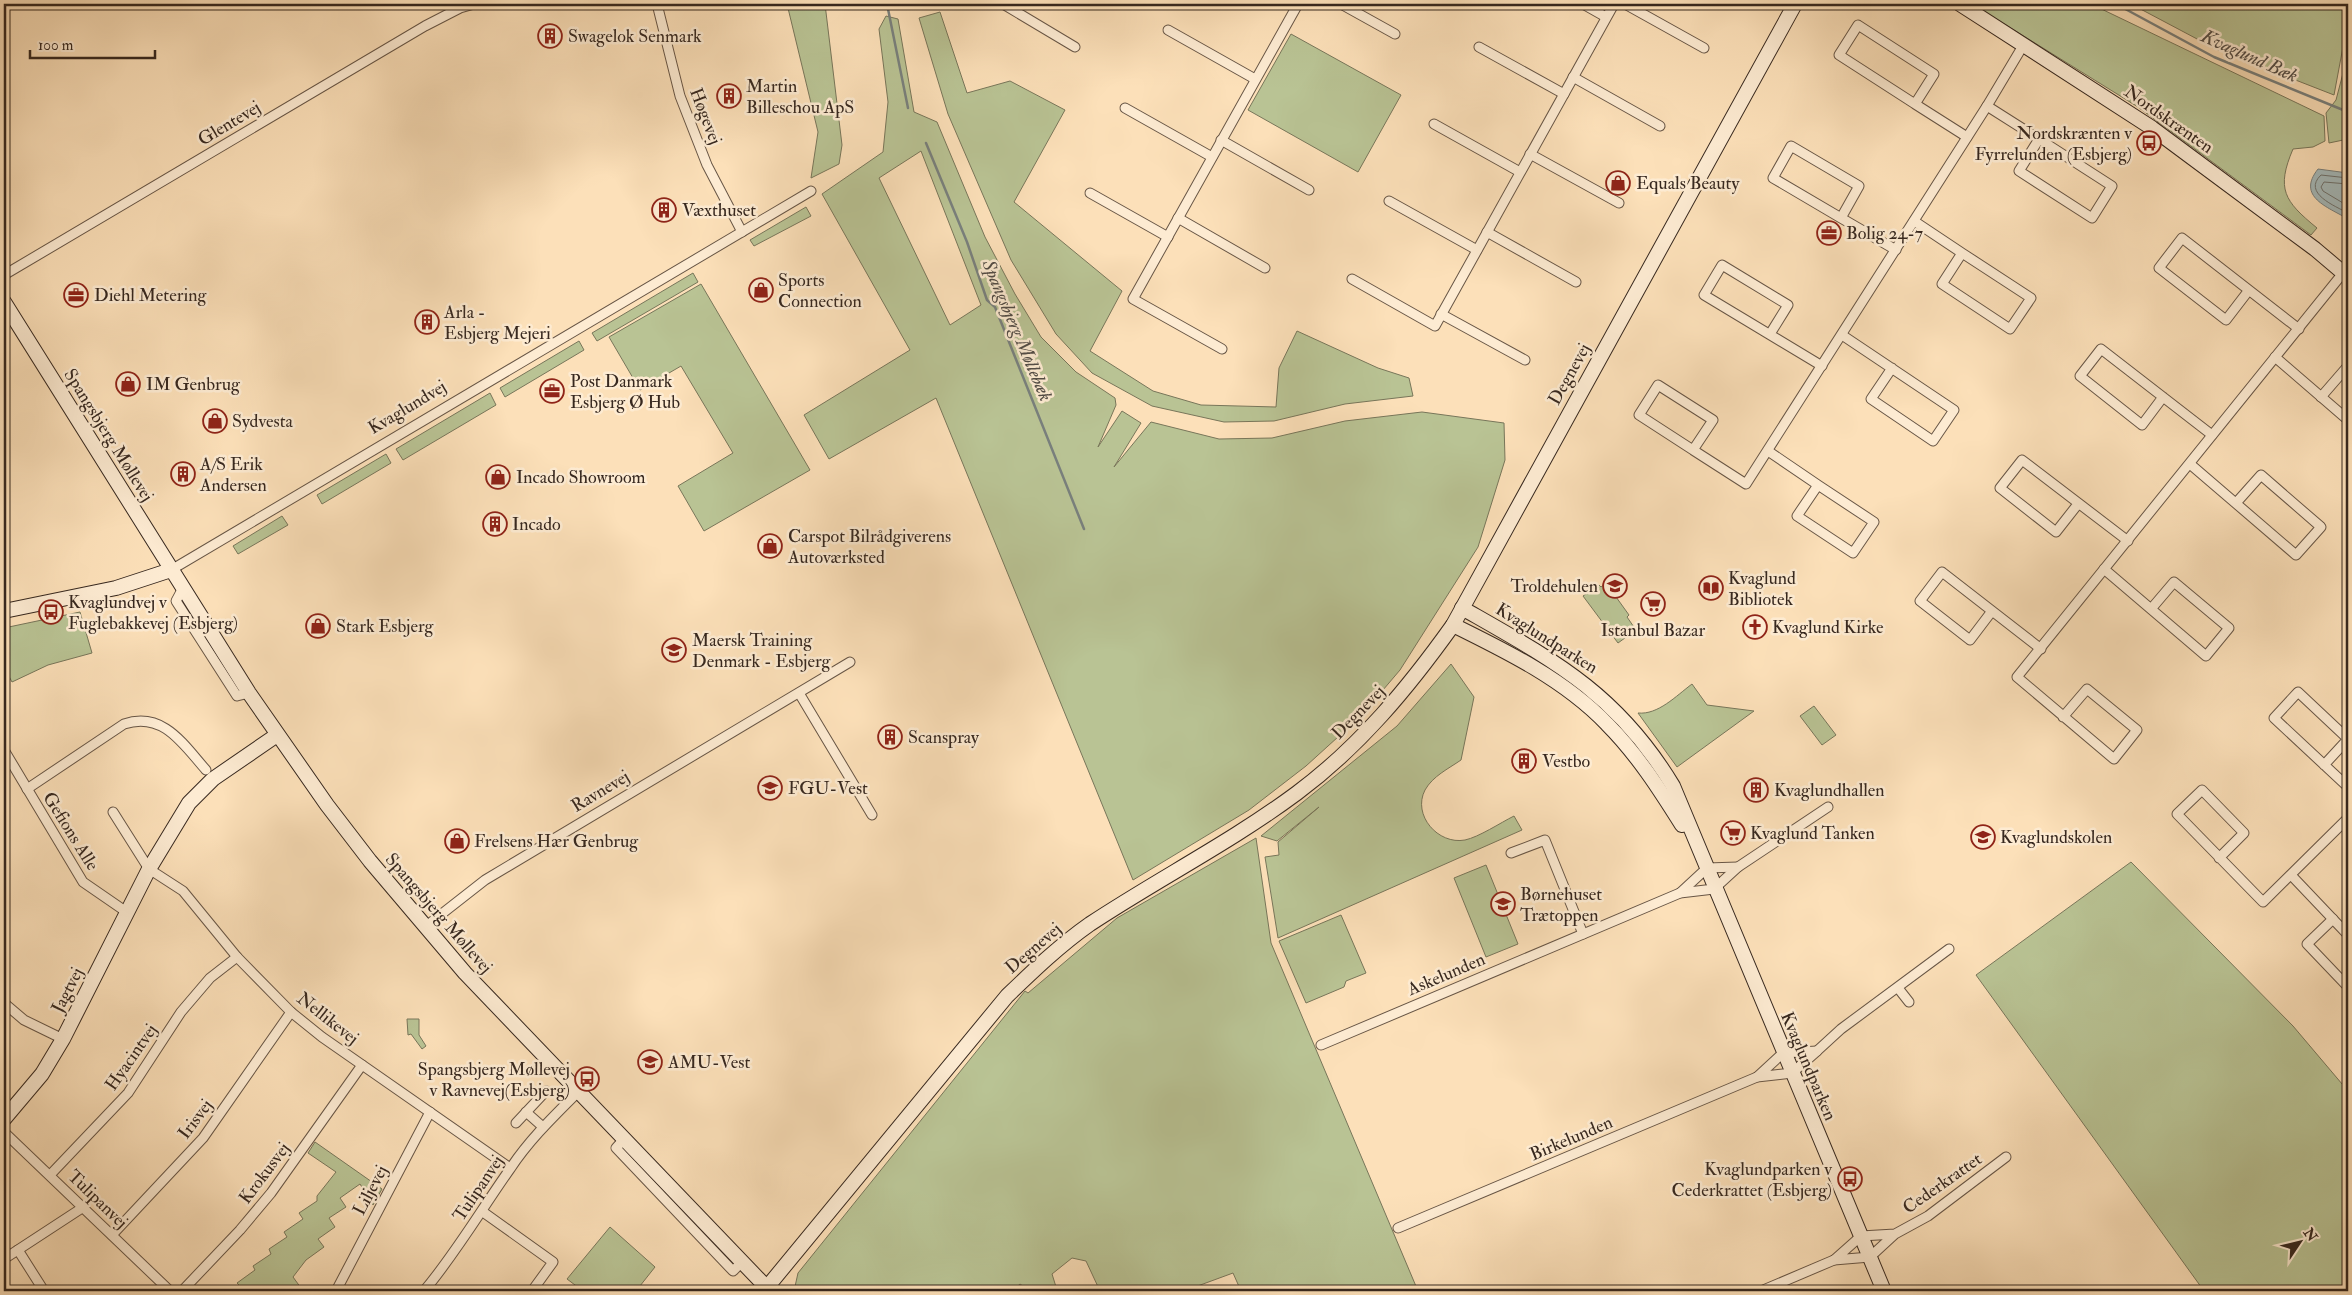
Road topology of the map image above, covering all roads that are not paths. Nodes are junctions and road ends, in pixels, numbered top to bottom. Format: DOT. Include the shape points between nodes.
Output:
graph roads {
  1 [pos="474,4"];
  2 [pos="657,4"];
  3 [pos="1003,4"];
  4 [pos="1298,4"];
  5 [pos="1341,4"];
  6 [pos="1583,4"];
  7 [pos="1614,4"];
  8 [pos="1625,4"];
  9 [pos="1795,4"];
  10 [pos="1960,4"];
  11 [pos="1606,17"];
  12 [pos="1168,30"];
  13 [pos="1395,34"];
  14 [pos="2024,44"];
  15 [pos="1075,47"];
  16 [pos="1479,47"];
  17 [pos="1704,48"];
  18 [pos="1573,77"];
  19 [pos="1256,79"];
  20 [pos="1564,94"];
  21 [pos="1915,104"];
  22 [pos="1987,106"];
  23 [pos="1125,108"];
  24 [pos="1434,124"];
  25 [pos="1660,126"];
  26 [pos="1967,137"];
  27 [pos="2039,139"];
  28 [pos="1221,140"];
  29 [pos="1530,154"];
  30 [pos="1212,157"];
  31 [pos="1520,172"];
  32 [pos="1310,190"];
  33 [pos="811,191"];
  34 [pos="1090,193"];
  35 [pos="1389,201"];
  36 [pos="1619,203"];
  37 [pos="1178,218"];
  38 [pos="1841,218"];
  39 [pos="1914,221"];
  40 [pos="742,232"];
  41 [pos="1487,232"];
  42 [pos="1168,237"];
  43 [pos="1477,250"];
  44 [pos="1896,250"];
  45 [pos="1962,253"];
  46 [pos="1266,268"];
  47 [pos="4,275"];
  48 [pos="2346,275"];
  49 [pos="1352,280"];
  50 [pos="1576,282"];
  51 [pos="2249,290"];
  52 [pos="4,302"];
  53 [pos="1441,314"];
  54 [pos="2299,329"];
  55 [pos="1770,334"];
  56 [pos="1842,335"];
  57 [pos="1222,349"];
  58 [pos="2275,357"];
  59 [pos="1525,360"];
  60 [pos="1822,366"];
  61 [pos="1892,368"];
  62 [pos="2348,368"];
  63 [pos="2163,397"];
  64 [pos="2321,397"];
  65 [pos="2348,420"];
  66 [pos="2212,435"];
  67 [pos="1693,450"];
  68 [pos="1768,451"];
  69 [pos="2190,464"];
  70 [pos="1818,485"];
  71 [pos="2078,504"];
  72 [pos="2236,504"];
  73 [pos="2128,541"];
  74 [pos="2104,569"];
  75 [pos="171,570"];
  76 [pos="1462,608"];
  77 [pos="2151,609"];
  78 [pos="4,611"];
  79 [pos="1992,611"];
  80 [pos="1453,625"];
  81 [pos="2041,649"];
  82 [pos="850,662"];
  83 [pos="799,693"];
  84 [pos="2064,717"];
  85 [pos="277,735"];
  86 [pos="4,750"];
  87 [pos="2324,765"];
  88 [pos="206,770"];
  89 [pos="2348,788"];
  90 [pos="27,789"];
  91 [pos="1828,807"];
  92 [pos="113,812"];
  93 [pos="872,815"];
  94 [pos="2348,818"];
  95 [pos="1511,853"];
  96 [pos="2220,858"];
  97 [pos="1704,862"];
  98 [pos="1738,867"];
  99 [pos="149,869"];
  100 [pos="2291,875"];
  101 [pos="1714,889"];
  102 [pos="1680,893"];
  103 [pos="128,913"];
  104 [pos="2333,919"];
  105 [pos="425,927"];
  106 [pos="1583,934"];
  107 [pos="2348,935"];
  108 [pos="1949,949"];
  109 [pos="237,957"];
  110 [pos="2348,987"];
  111 [pos="1898,988"];
  112 [pos="4,1002"];
  113 [pos="1909,1002"];
  114 [pos="291,1012"];
  115 [pos="63,1039"];
  116 [pos="1321,1045"];
  117 [pos="1817,1051"];
  118 [pos="1783,1053"];
  119 [pos="362,1065"];
  120 [pos="1792,1073"];
  121 [pos="1757,1077"];
  122 [pos="546,1091"];
  123 [pos="578,1092"];
  124 [pos="430,1112"];
  125 [pos="526,1112"];
  126 [pos="4,1119"];
  127 [pos="516,1123"];
  128 [pos="543,1127"];
  129 [pos="4,1132"];
  130 [pos="2006,1157"];
  131 [pos="510,1168"];
  132 [pos="50,1175"];
  133 [pos="82,1208"];
  134 [pos="482,1212"];
  135 [pos="1398,1228"];
  136 [pos="1895,1234"];
  137 [pos="112,1235"];
  138 [pos="1861,1236"];
  139 [pos="18,1250"];
  140 [pos="1870,1257"];
  141 [pos="4,1259"];
  142 [pos="1834,1260"];
  143 [pos="340,1289"];
  144 [pos="767,1290"];
  145 [pos="44,1291"];
  146 [pos="170,1291"];
  147 [pos="182,1291"];
  148 [pos="424,1291"];
  149 [pos="532,1291"];
  150 [pos="1761,1291"];
  151 [pos="1884,1291"];
  1 -- 47 [label="street, Glentevej" via="425,26"];
  2 -- 40 [label="street, Høgevej" via="680,96 707,165"];
  3 -- 15 [label="street"];
  4 -- 19 [label="street"];
  5 -- 13 [label="street"];
  6 -- 11 [label="street"];
  7 -- 11 [label="street"];
  8 -- 17 [label="street"];
  9 -- 76 [label="street, Degnevej"];
  10 -- 14 [label="street, Nordskrænten"];
  11 -- 18 [label="street"];
  12 -- 19 [label="street"];
  14 -- 22 [label="street"];
  14 -- 48 [label="street, Nordskrænten" via="2152,128"];
  16 -- 20 [label="street"];
  18 -- 20 [label="street"];
  18 -- 25 [label="street"];
  19 -- 28 [label="street"];
  20 -- 29 [label="street"];
  21 -- 21 [label="street" via="1838,55 1858,25 1934,74"];
  21 -- 26 [label="street"];
  22 -- 26 [label="street"];
  22 -- 27 [label="street"];
  23 -- 30 [label="street"];
  24 -- 31 [label="street"];
  26 -- 39 [label="street"];
  27 -- 27 [label="street" via="2112,186 2092,218 2019,171"];
  28 -- 30 [label="street"];
  28 -- 32 [label="street"];
  29 -- 31 [label="street"];
  29 -- 36 [label="street"];
  30 -- 37 [label="street"];
  31 -- 41 [label="street"];
  33 -- 40 [label="street, Kvaglundvej"];
  34 -- 42 [label="street"];
  35 -- 43 [label="street"];
  37 -- 42 [label="street"];
  37 -- 46 [label="street"];
  38 -- 38 [label="street" via="1773,178 1791,146 1859,186"];
  38 -- 44 [label="street"];
  39 -- 44 [label="street"];
  39 -- 45 [label="street"];
  40 -- 75 [label="street, Kvaglundvej"];
  41 -- 43 [label="street"];
  41 -- 50 [label="street"];
  42 -- 57 [label="street" via="1133,299"];
  43 -- 53 [label="street"];
  44 -- 56 [label="street"];
  45 -- 45 [label="street" via="2030,298 2010,329 1942,284"];
  48 -- 54 [label="street"];
  49 -- 53 [label="street" via="1435,326"];
  51 -- 51 [label="street" via="2182,238 2159,268 2226,320"];
  51 -- 54 [label="street"];
  52 -- 75 [label="street, Spangsbjerg Møllevej"];
  53 -- 59 [label="street"];
  54 -- 58 [label="street"];
  55 -- 55 [label="street" via="1788,305 1722,265 1704,295"];
  55 -- 60 [label="street"];
  56 -- 60 [label="street"];
  56 -- 61 [label="street"];
  58 -- 64 [label="street"];
  58 -- 66 [label="street"];
  60 -- 68 [label="street"];
  61 -- 61 [label="street" via="1871,400 1934,441 1954,410"];
  62 -- 64 [label="street"];
  63 -- 63 [label="street" via="2101,349 2080,376 2142,424"];
  63 -- 66 [label="street"];
  64 -- 65 [label="street"];
  66 -- 69 [label="street"];
  67 -- 67 [label="street" via="1712,420 1658,385 1639,415"];
  67 -- 68 [label="street" via="1746,484"];
  68 -- 70 [label="street"];
  69 -- 72 [label="street"];
  69 -- 73 [label="street"];
  70 -- 70 [label="street" via="1874,522 1853,553 1797,516"];
  71 -- 71 [label="street" via="2022,460 2000,488 2056,532"];
  71 -- 73 [label="street"];
  72 -- 72 [label="street" via="2296,555 2321,526 2261,475"];
  73 -- 74 [label="street"];
  74 -- 77 [label="street"];
  74 -- 81 [label="street"];
  75 -- 78 [label="street, Kvaglundvej" via="116,588"];
  75 -- 85 [label="street, Spangsbjerg Møllevej"];
  76 -- 80 [label="street, Degnevej"];
  76 -- 97 [label="street, Kvaglundparken" via="1548,658 1608,703 1641,738 1669,779"];
  77 -- 77 [label="street" via="2206,656 2229,628 2174,582"];
  79 -- 79 [label="street" via="1942,572 1920,601 1970,640"];
  79 -- 81 [label="street"];
  80 -- 97 [label="street, Kvaglundparken" via="1557,683 1606,723 1652,779"];
  80 -- 144 [label="street, Degnevej" via="1414,680 1336,762 1254,823 1088,926 1007,996"];
  81 -- 84 [label="street" via="2017,677"];
  82 -- 83 [label="street, Ravnevej"];
  83 -- 93 [label="street"];
  83 -- 105 [label="street, Ravnevej" via="485,880"];
  84 -- 84 [label="street" via="2114,759 2137,730 2087,689"];
  85 -- 99 [label="street, Jagtvej" via="213,779 189,803"];
  85 -- 105 [label="street, Spangsbjerg Møllevej" via="370,862"];
  86 -- 90 [label="street, Gefions Alle"];
  87 -- 87 [label="street" via="2274,718 2298,692 2348,739"];
  87 -- 89 [label="street"];
  88 -- 90 [label="street" via="167,728 141,720 124,724"];
  90 -- 103 [label="street, Gefions Alle" via="82,882"];
  91 -- 98 [label="street"];
  92 -- 99 [label="street"];
  94 -- 100 [label="street"];
  95 -- 106 [label="street" via="1545,840"];
  96 -- 96 [label="street" via="2177,814 2202,790 2244,833"];
  96 -- 100 [label="street" via="2263,902"];
  97 -- 98 [label="street"];
  97 -- 101 [label="street, Kvaglundparken"];
  97 -- 102 [label="street, Askelunden"];
  98 -- 101 [label="street"];
  99 -- 103 [label="street, Jagtvej"];
  99 -- 109 [label="street, Nellikevej" via="183,891"];
  100 -- 104 [label="street"];
  101 -- 102 [label="street, Askelunden"];
  101 -- 118 [label="street, Kvaglundparken"];
  102 -- 106 [label="street, Askelunden"];
  103 -- 115 [label="street, Jagtvej"];
  104 -- 107 [label="street"];
  104 -- 110 [label="street" via="2307,944"];
  105 -- 123 [label="street, Spangsbjerg Møllevej"];
  106 -- 116 [label="street, Askelunden"];
  108 -- 111 [label="street"];
  109 -- 114 [label="street, Nellikevej"];
  109 -- 132 [label="street, Hyacintvej" via="210,978 181,1012 128,1093"];
  111 -- 113 [label="street"];
  111 -- 117 [label="street" via="1841,1029"];
  112 -- 115 [label="street" via="24,1020"];
  114 -- 119 [label="street, Nellikevej"];
  114 -- 137 [label="street, Irisvej" via="203,1138"];
  115 -- 126 [label="street, Jagtvej" via="42,1074"];
  117 -- 118 [label="street"];
  117 -- 120 [label="street"];
  118 -- 120 [label="street, Kvaglundparken"];
  118 -- 121 [label="street, Birkelunden"];
  119 -- 124 [label="street, Nellikevej"];
  119 -- 147 [label="street, Krokusvej" via="272,1193"];
  120 -- 121 [label="street, Birkelunden"];
  120 -- 138 [label="street, Kvaglundparken"];
  121 -- 135 [label="street, Birkelunden"];
  122 -- 125 [label="street"];
  123 -- 128 [label="street, Tulipanvej"];
  123 -- 144 [label="street, Spangsbjerg Møllevej"];
  124 -- 131 [label="street, Nellikevej"];
  124 -- 143 [label="street, Liljevej"];
  125 -- 127 [label="street"];
  125 -- 128 [label="street"];
  128 -- 131 [label="street, Tulipanvej"];
  129 -- 132 [label="street, Tulipanvej"];
  130 -- 136 [label="street, Cederkrattet" via="1928,1216"];
  131 -- 134 [label="street, Tulipanvej"];
  132 -- 133 [label="street, Tulipanvej"];
  133 -- 137 [label="street, Tulipanvej"];
  133 -- 139 [label="street"];
  134 -- 148 [label="street, Tulipanvej"];
  134 -- 149 [label="street" via="553,1262"];
  136 -- 138 [label="street, Cederkrattet"];
  136 -- 140 [label="street, Cederkrattet"];
  137 -- 146 [label="street, Tulipanvej"];
  138 -- 140 [label="street, Kvaglundparken"];
  138 -- 142 [label="street"];
  139 -- 141 [label="street"];
  139 -- 145 [label="street"];
  140 -- 142 [label="street"];
  140 -- 151 [label="street, Kvaglundparken"];
  142 -- 150 [label="street"];
}
